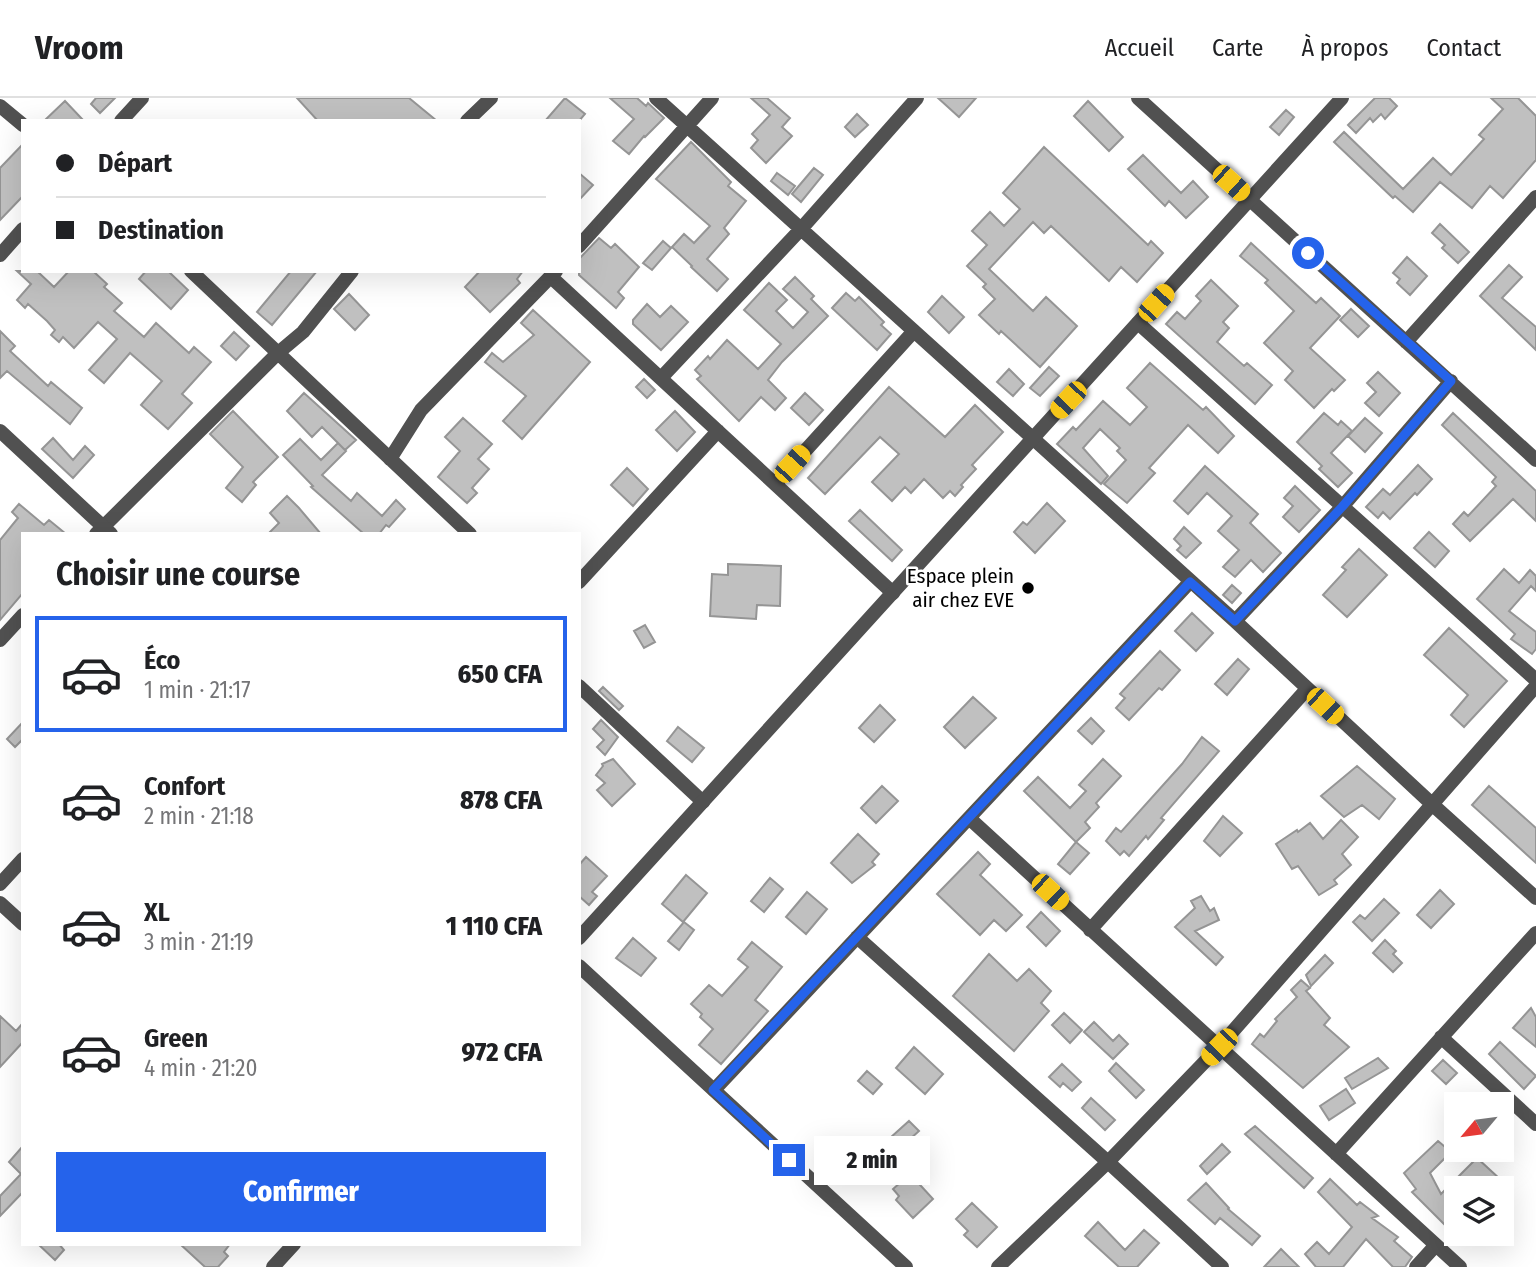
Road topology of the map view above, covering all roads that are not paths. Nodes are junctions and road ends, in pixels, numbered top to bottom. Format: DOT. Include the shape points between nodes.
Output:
graph roads {
  1 [pos="142,98"];
  2 [pos="491,98"];
  3 [pos="656,98"];
  4 [pos="712,98"];
  5 [pos="916,98"];
  6 [pos="1138,98"];
  7 [pos="1342,98"];
  8 [pos="0,106"];
  9 [pos="123,119"];
  10 [pos="469,119"];
  11 [pos="21,123"];
  12 [pos="687,126"];
  13 [pos="1536,197"];
  14 [pos="1250,200"];
  15 [pos="801,229"];
  16 [pos="21,231"];
  17 [pos="581,244"];
  18 [pos="0,255"];
  19 [pos="193,273"];
  20 [pos="350,273"];
  21 [pos="554,274"];
  22 [pos="1138,323"];
  23 [pos="914,331"];
  24 [pos="1406,342"];
  25 [pos="278,353"];
  26 [pos="661,378"];
  27 [pos="1451,381"];
  28 [pos="0,431"];
  29 [pos="718,431"];
  30 [pos="1033,439"];
  31 [pos="390,459"];
  32 [pos="1536,460"];
  33 [pos="775,484"];
  34 [pos="1342,507"];
  35 [pos="103,531"];
  36 [pos="462,531"];
  37 [pos="581,580"];
  38 [pos="1190,582"];
  39 [pos="893,593"];
  40 [pos="21,617"];
  41 [pos="1235,621"];
  42 [pos="0,640"];
  43 [pos="1536,680"];
  44 [pos="1536,686"];
  45 [pos="581,688"];
  46 [pos="1307,689"];
  47 [pos="703,803"];
  48 [pos="1433,806"];
  49 [pos="969,818"];
  50 [pos="21,861"];
  51 [pos="0,884"];
  52 [pos="1536,898"];
  53 [pos="0,903"];
  54 [pos="21,922"];
  55 [pos="1090,930"];
  56 [pos="1536,933"];
  57 [pos="581,937"];
  58 [pos="857,937"];
  59 [pos="581,968"];
  60 [pos="1441,1037"];
  61 [pos="1219,1047"];
  62 [pos="713,1090"];
  63 [pos="1536,1124"];
  64 [pos="1336,1154"];
  65 [pos="1108,1162"];
  66 [pos="1436,1245"];
  67 [pos="292,1246"];
  68 [pos="273,1267"];
  69 [pos="906,1267"];
  70 [pos="998,1267"];
  71 [pos="1222,1267"];
  72 [pos="1416,1267"];
  73 [pos="1460,1267"];
  1 -- 9 [label="street"];
  2 -- 10 [label="street"];
  3 -- 12 [label="street"];
  4 -- 12 [label="street"];
  5 -- 15 [label="street"];
  6 -- 14 [label="street"];
  7 -- 14 [label="street"];
  8 -- 11 [label="street"];
  12 -- 15 [label="street"];
  12 -- 17 [label="street"];
  13 -- 24 [label="street"];
  14 -- 22 [label="street"];
  14 -- 24 [label="street"];
  15 -- 23 [label="street"];
  15 -- 26 [label="street"];
  16 -- 18 [label="street"];
  19 -- 25 [label="street"];
  20 -- 25 [label="street" via="303,332"];
  21 -- 26 [label="street"];
  21 -- 31 [label="street" via="421,410"];
  22 -- 30 [label="street"];
  22 -- 34 [label="street"];
  23 -- 30 [label="street"];
  23 -- 33 [label="street"];
  24 -- 27 [label="street"];
  25 -- 31 [label="street"];
  25 -- 35 [label="street"];
  26 -- 29 [label="street"];
  27 -- 32 [label="street"];
  27 -- 34 [label="street"];
  28 -- 35 [label="street"];
  29 -- 33 [label="street"];
  29 -- 37 [label="street"];
  30 -- 38 [label="street"];
  30 -- 39 [label="street"];
  31 -- 36 [label="street"];
  33 -- 39 [label="street"];
  34 -- 41 [label="street"];
  34 -- 43 [label="street"];
  38 -- 41 [label="street"];
  38 -- 49 [label="street"];
  39 -- 47 [label="street"];
  40 -- 42 [label="street"];
  41 -- 46 [label="street"];
  44 -- 48 [label="street"];
  45 -- 47 [label="street"];
  46 -- 48 [label="street"];
  46 -- 55 [label="street"];
  47 -- 57 [label="street"];
  48 -- 52 [label="street"];
  48 -- 61 [label="street"];
  49 -- 55 [label="street"];
  49 -- 58 [label="street"];
  50 -- 51 [label="street"];
  53 -- 54 [label="street"];
  55 -- 61 [label="street"];
  56 -- 60 [label="street"];
  58 -- 62 [label="street"];
  58 -- 65 [label="street"];
  59 -- 62 [label="street"];
  60 -- 63 [label="street"];
  60 -- 64 [label="street"];
  61 -- 64 [label="street"];
  61 -- 65 [label="street"];
  62 -- 69 [label="street"];
  64 -- 66 [label="street"];
  65 -- 70 [label="street"];
  65 -- 71 [label="street"];
  66 -- 72 [label="street"];
  66 -- 73 [label="street"];
  67 -- 68 [label="street"];
}
